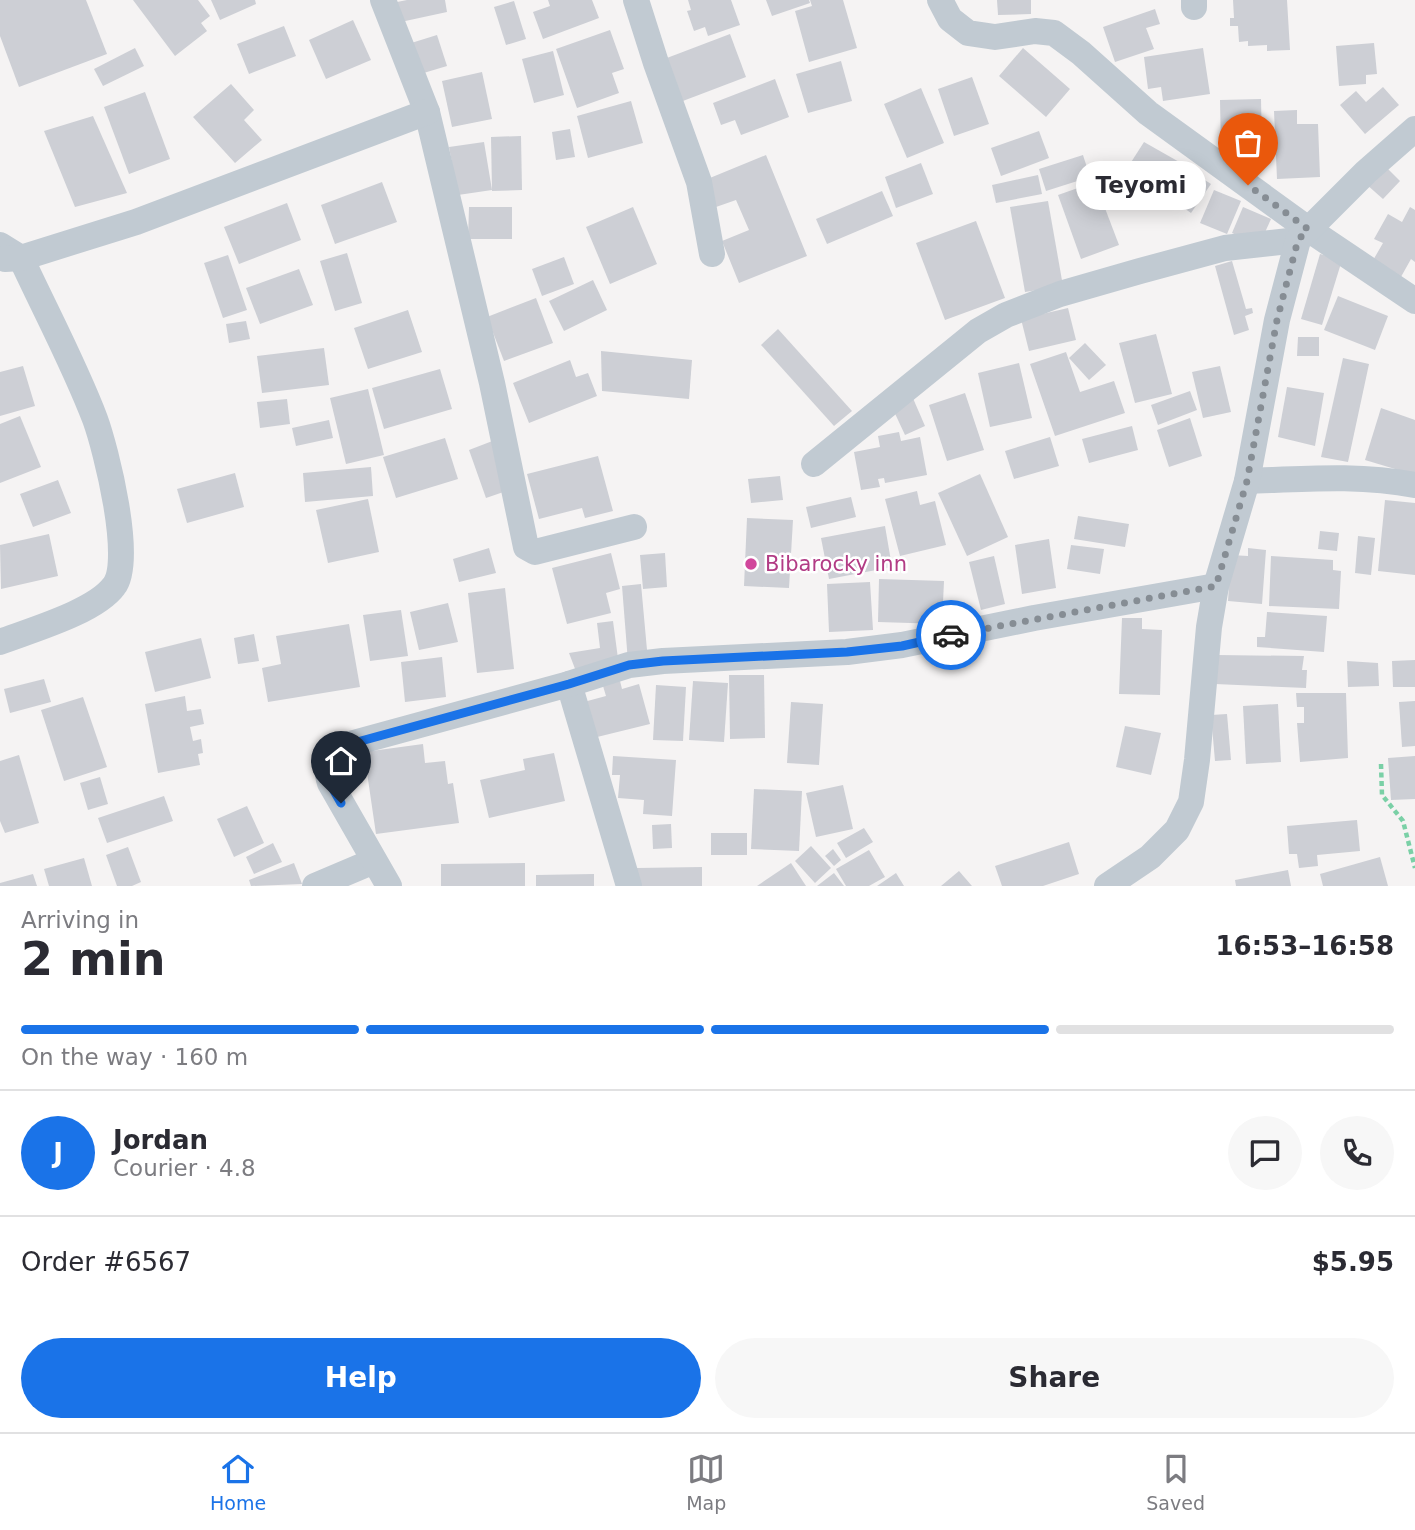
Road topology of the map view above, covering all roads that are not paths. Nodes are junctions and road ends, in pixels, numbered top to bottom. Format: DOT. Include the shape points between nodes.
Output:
graph roads {
  1 [pos="383,0"];
  2 [pos="636,0"];
  3 [pos="940,0"];
  4 [pos="428,112"];
  5 [pos="1415,129"];
  6 [pos="1303,235"];
  7 [pos="7,254"];
  8 [pos="712,254"];
  9 [pos="1415,301"];
  10 [pos="814,464"];
  11 [pos="1247,481"];
  12 [pos="1415,485"];
  13 [pos="634,527"];
  14 [pos="1216,586"];
  15 [pos="0,642"];
  16 [pos="569,684"];
  17 [pos="374,861"];
  18 [pos="315,886"];
  19 [pos="389,886"];
  20 [pos="629,886"];
  21 [pos="1107,886"];
  1 -- 4 [label="street"];
  2 -- 8 [label="street" via="699,182"];
  3 -- 6 [label="street" via="950,19 968,33 995,37 1054,33"];
  4 -- 7 [label="street" via="136,222"];
  4 -- 13 [label="street" via="526,547 535,552"];
  5 -- 6 [label="street"];
  6 -- 9 [label="street"];
  6 -- 10 [label="street" via="1225,248 1060,294 1006,315 978,331"];
  6 -- 11 [label="street" via="1277,320"];
  7 -- 15 [label="street" via="95,420 120,523 122,552 116,584 96,604"];
  11 -- 12 [label="street" via="1384,479"];
  11 -- 14 [label="street"];
  14 -- 16 [label="street" via="902,646 663,661 629,665"];
  14 -- 21 [label="street" via="1191,802 1177,830 1150,858"];
  16 -- 17 [label="street" via="339,747 331,754 327,760 330,783"];
  16 -- 20 [label="street"];
  17 -- 18 [label="street"];
  17 -- 19 [label="street"];
}
